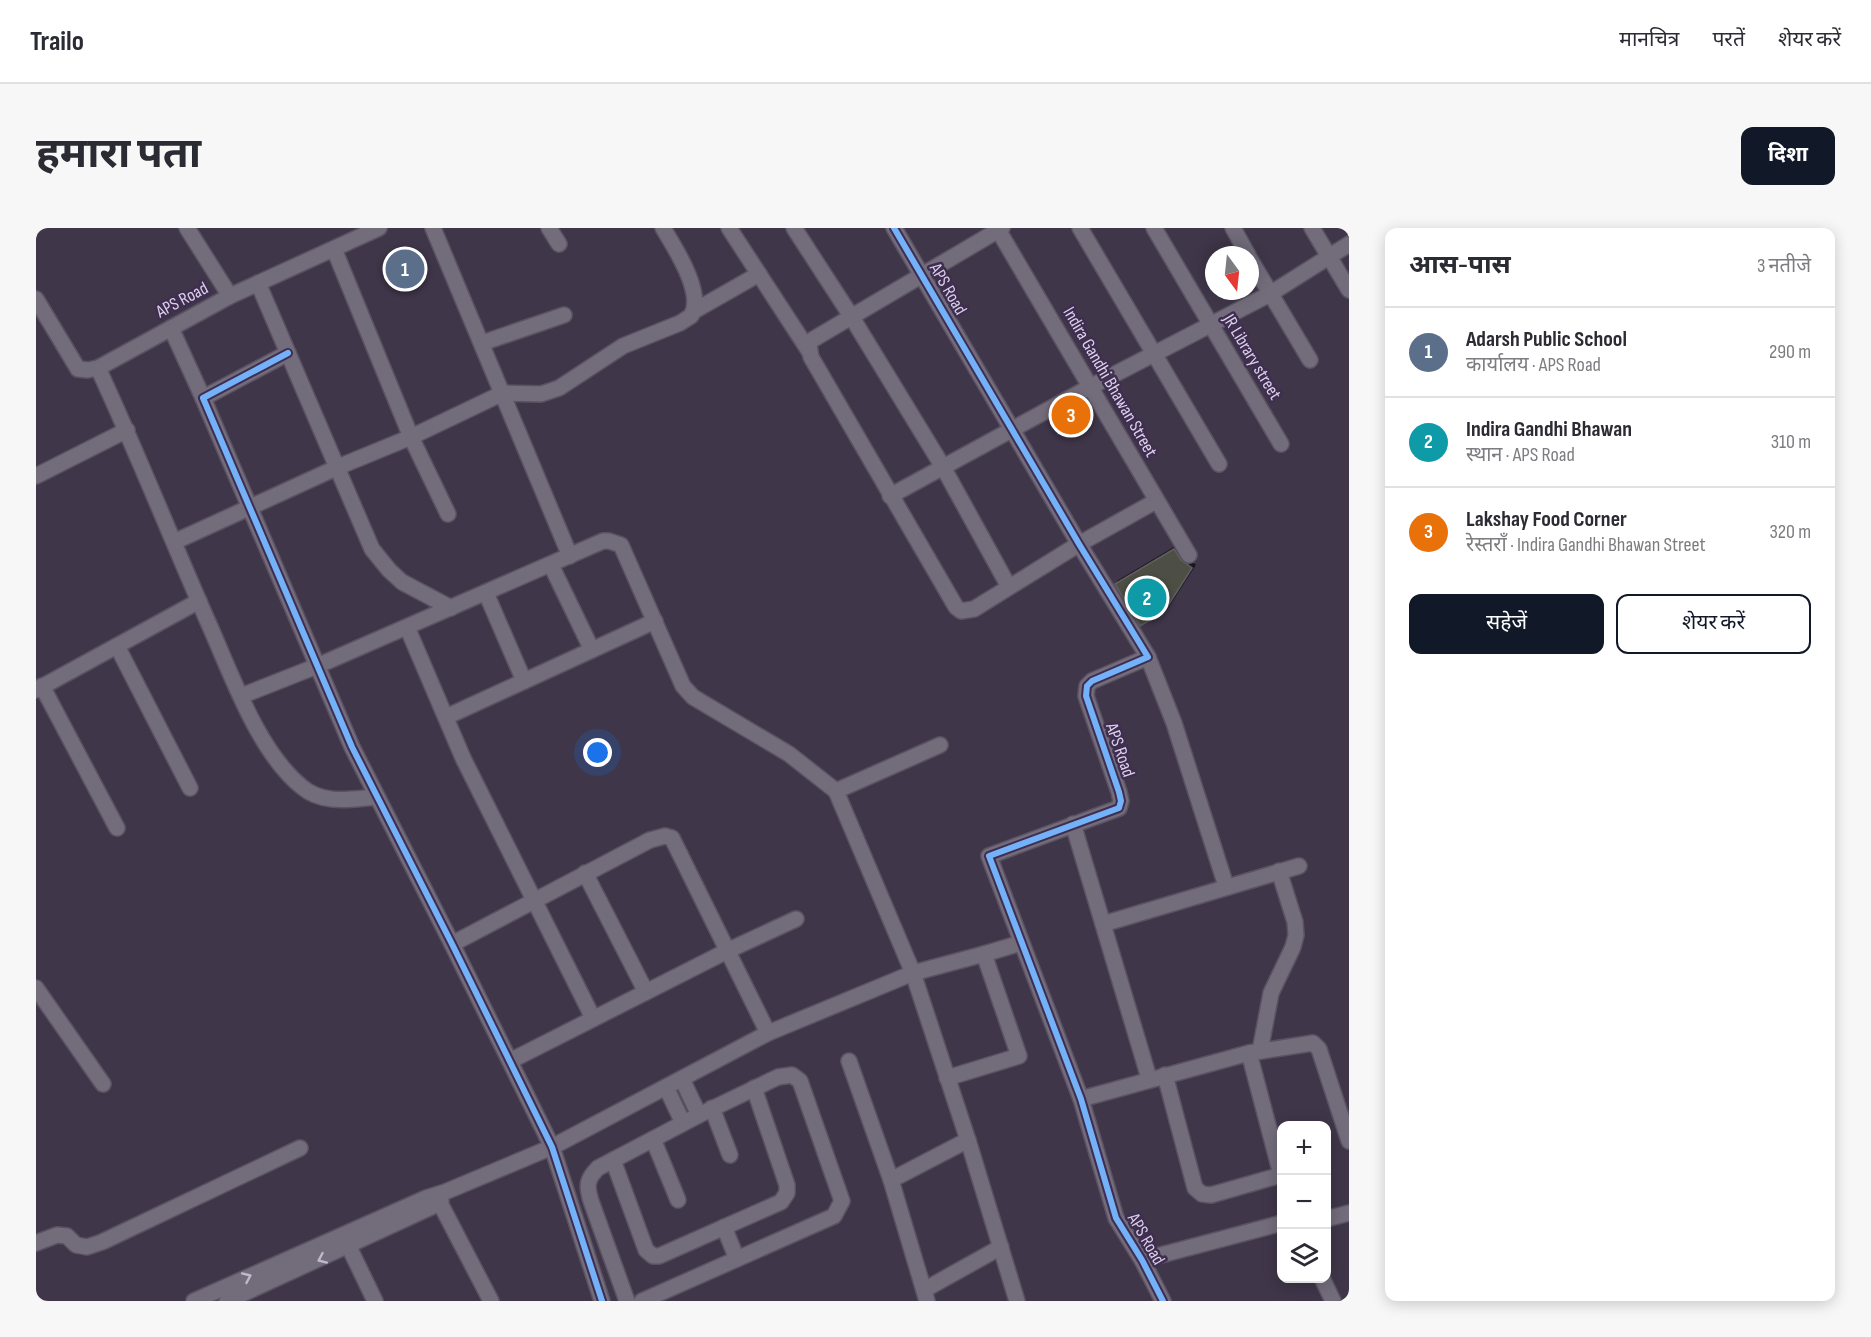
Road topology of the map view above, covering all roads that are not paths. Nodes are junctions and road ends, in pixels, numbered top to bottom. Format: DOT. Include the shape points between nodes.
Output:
graph roads {
  1 [pos="187,228"];
  2 [pos="379,228"];
  3 [pos="434,228"];
  4 [pos="549,228"];
  5 [pos="663,228"];
  6 [pos="729,228"];
  7 [pos="794,228"];
  8 [pos="894,228"];
  9 [pos="1080,228"];
  10 [pos="1154,228"];
  11 [pos="1233,228"];
  12 [pos="1312,228"];
  13 [pos="999,229"];
  14 [pos="559,244"];
  15 [pos="1349,244"];
  16 [pos="1243,246"];
  17 [pos="334,249"];
  18 [pos="1329,257"];
  19 [pos="759,274"];
  20 [pos="923,275"];
  21 [pos="1259,275"];
  22 [pos="258,284"];
  23 [pos="1349,290"];
  24 [pos="1270,294"];
  25 [pos="230,296"];
  26 [pos="36,299"];
  27 [pos="694,311"];
  28 [pos="564,315"];
  29 [pos="851,316"];
  30 [pos="1211,326"];
  31 [pos="171,328"];
  32 [pos="482,343"];
  33 [pos="809,351"];
  34 [pos="288,353"];
  35 [pos="1154,354"];
  36 [pos="1310,360"];
  37 [pos="98,368"];
  38 [pos="1090,387"];
  39 [pos="503,393"];
  40 [pos="203,398"];
  41 [pos="1012,429"];
  42 [pos="127,430"];
  43 [pos="411,437"];
  44 [pos="1281,444"];
  45 [pos="1219,464"];
  46 [pos="338,467"];
  47 [pos="943,467"];
  48 [pos="36,476"];
  49 [pos="890,496"];
  50 [pos="1156,501"];
  51 [pos="249,507"];
  52 [pos="448,514"];
  53 [pos="174,542"];
  54 [pos="1079,544"];
  55 [pos="1189,555"];
  56 [pos="570,556"];
  57 [pos="551,565"];
  58 [pos="1009,587"];
  59 [pos="486,593"];
  60 [pos="199,601"];
  61 [pos="452,608"];
  62 [pos="655,621"];
  63 [pos="407,627"];
  64 [pos="117,646"];
  65 [pos="592,650"];
  66 [pos="1148,657"];
  67 [pos="317,666"];
  68 [pos="524,681"];
  69 [pos="39,688"];
  70 [pos="241,696"];
  71 [pos="446,717"];
  72 [pos="940,745"];
  73 [pos="190,788"];
  74 [pos="836,791"];
  75 [pos="376,797"];
  76 [pos="1073,824"];
  77 [pos="117,828"];
  78 [pos="1299,866"];
  79 [pos="1279,871"];
  80 [pos="585,873"];
  81 [pos="1226,886"];
  82 [pos="535,899"];
  83 [pos="796,920"];
  84 [pos="1102,924"];
  85 [pos="1021,943"];
  86 [pos="453,944"];
  87 [pos="727,951"];
  88 [pos="984,954"];
  89 [pos="913,973"];
  90 [pos="36,988"];
  91 [pos="646,992"];
  92 [pos="593,1018"];
  93 [pos="768,1033"];
  94 [pos="1255,1052"];
  95 [pos="510,1061"];
  96 [pos="849,1061"];
  97 [pos="1165,1075"];
  98 [pos="682,1078"];
  99 [pos="947,1078"];
  100 [pos="1149,1078"];
  101 [pos="103,1084"];
  102 [pos="666,1087"];
  103 [pos="754,1088"];
  104 [pos="1081,1099"];
  105 [pos="705,1112"];
  106 [pos="683,1123"];
  107 [pos="653,1139"];
  108 [pos="968,1140"];
  109 [pos="1349,1141"];
  110 [pos="552,1147"];
  111 [pos="300,1148"];
  112 [pos="730,1155"];
  113 [pos="613,1160"];
  114 [pos="1281,1175"];
  115 [pos="1277,1178"];
  116 [pos="891,1180"];
  117 [pos="442,1198"];
  118 [pos="678,1200"];
  119 [pos="1349,1213"];
  120 [pos="1331,1218"];
  121 [pos="1277,1224"];
  122 [pos="724,1227"];
  123 [pos="36,1243"];
  124 [pos="607,1246"];
  125 [pos="349,1247"];
  126 [pos="1001,1247"];
  127 [pos="587,1254"];
  128 [pos="737,1258"];
  129 [pos="1142,1260"];
  130 [pos="1324,1283"];
  131 [pos="259,1287"];
  132 [pos="925,1295"];
  133 [pos="194,1301"];
  134 [pos="227,1301"];
  135 [pos="265,1301"];
  136 [pos="375,1301"];
  137 [pos="491,1301"];
  138 [pos="602,1301"];
  139 [pos="627,1301"];
  140 [pos="642,1301"];
  141 [pos="1017,1301"];
  142 [pos="1163,1301"];
  143 [pos="1333,1301"];
  1 -- 25 [label="street"];
  2 -- 17 [label="street, APS Road"];
  3 -- 32 [label="street"];
  4 -- 14 [label="street"];
  5 -- 27 [label="street" via="692,286"];
  6 -- 19 [label="street"];
  7 -- 29 [label="street"];
  8 -- 20 [label="street, APS Road"];
  9 -- 35 [label="street"];
  10 -- 30 [label="street, JR Library street"];
  11 -- 16 [label="street"];
  12 -- 18 [label="street"];
  13 -- 20 [label="street"];
  13 -- 38 [label="street, Indira Gandhi Bhawan Street"];
  15 -- 18 [label="street"];
  17 -- 22 [label="street, APS Road"];
  17 -- 43 [label="street"];
  18 -- 23 [label="street"];
  18 -- 24 [label="street"];
  19 -- 27 [label="street"];
  19 -- 33 [label="street"];
  20 -- 29 [label="street"];
  20 -- 41 [label="street, APS Road"];
  21 -- 24 [label="street"];
  22 -- 25 [label="street, APS Road"];
  22 -- 34 [label="street"];
  24 -- 30 [label="street"];
  24 -- 36 [label="street"];
  25 -- 31 [label="street, APS Road"];
  26 -- 37 [label="street" via="78,369"];
  27 -- 39 [label="street" via="680,323 623,346 559,388 541,394"];
  28 -- 32 [label="street"];
  29 -- 33 [label="street" via="812,340"];
  29 -- 47 [label="street"];
  30 -- 35 [label="street"];
  30 -- 44 [label="street, JR Library street"];
  31 -- 37 [label="street, APS Road"];
  31 -- 40 [label="street"];
  32 -- 39 [label="street"];
  33 -- 49 [label="street"];
  34 -- 40 [label="street"];
  34 -- 46 [label="street"];
  35 -- 38 [label="street"];
  35 -- 45 [label="street"];
  37 -- 42 [label="street"];
  38 -- 41 [label="street"];
  38 -- 50 [label="street, Indira Gandhi Bhawan Street"];
  39 -- 43 [label="street"];
  39 -- 56 [label="street"];
  40 -- 51 [label="street"];
  41 -- 47 [label="street"];
  41 -- 54 [label="street, APS Road"];
  42 -- 48 [label="street"];
  42 -- 53 [label="street"];
  43 -- 46 [label="street"];
  43 -- 52 [label="street"];
  46 -- 51 [label="street"];
  46 -- 61 [label="street" via="372,549 402,582"];
  47 -- 49 [label="street"];
  47 -- 58 [label="street"];
  49 -- 58 [label="street" via="956,607 975,609"];
  50 -- 54 [label="street"];
  50 -- 55 [label="street, Indira Gandhi Bhawan Street"];
  51 -- 53 [label="street"];
  51 -- 67 [label="street"];
  53 -- 60 [label="street"];
  54 -- 58 [label="street"];
  54 -- 66 [label="street, APS Road"];
  56 -- 57 [label="street"];
  56 -- 62 [label="street" via="603,541 621,545"];
  57 -- 59 [label="street"];
  57 -- 65 [label="street"];
  59 -- 61 [label="street"];
  59 -- 68 [label="street"];
  60 -- 64 [label="street"];
  60 -- 70 [label="street"];
  61 -- 63 [label="street"];
  62 -- 65 [label="street"];
  62 -- 74 [label="street" via="683,686 693,697 789,754"];
  63 -- 67 [label="street"];
  63 -- 71 [label="street"];
  64 -- 69 [label="street"];
  64 -- 73 [label="street"];
  65 -- 68 [label="street"];
  66 -- 76 [label="street, APS Road" via="1087,686 1086,696 1121,801 1119,808"];
  66 -- 81 [label="street" via="1174,723"];
  67 -- 70 [label="street"];
  67 -- 75 [label="street"];
  68 -- 71 [label="street"];
  69 -- 77 [label="street"];
  70 -- 75 [label="street" via="269,749 303,789 337,801"];
  71 -- 82 [label="street"];
  72 -- 74 [label="street"];
  74 -- 89 [label="street"];
  75 -- 86 [label="street"];
  76 -- 84 [label="street"];
  76 -- 85 [label="street, APS Road" via="989,856"];
  78 -- 79 [label="street"];
  79 -- 81 [label="street"];
  79 -- 94 [label="street" via="1296,935 1271,993"];
  80 -- 82 [label="street"];
  80 -- 87 [label="street" via="650,840 672,838"];
  80 -- 91 [label="street"];
  81 -- 84 [label="street"];
  82 -- 86 [label="street"];
  82 -- 92 [label="street"];
  83 -- 87 [label="street"];
  84 -- 100 [label="street"];
  85 -- 88 [label="street"];
  85 -- 104 [label="street, APS Road"];
  86 -- 95 [label="street"];
  87 -- 91 [label="street"];
  87 -- 93 [label="street"];
  88 -- 89 [label="street"];
  88 -- 99 [label="street" via="1019,1056"];
  89 -- 93 [label="street"];
  89 -- 99 [label="street"];
  90 -- 101 [label="street"];
  91 -- 92 [label="street"];
  92 -- 95 [label="street"];
  93 -- 98 [label="street"];
  94 -- 97 [label="street"];
  94 -- 109 [label="street" via="1313,1043 1319,1049"];
  94 -- 114 [label="street"];
  95 -- 110 [label="street"];
  96 -- 116 [label="street"];
  97 -- 100 [label="street"];
  97 -- 115 [label="street" via="1195,1188 1211,1195"];
  98 -- 102 [label="street"];
  98 -- 105 [label="street"];
  99 -- 108 [label="street"];
  100 -- 104 [label="street"];
  102 -- 106 [label="street"];
  102 -- 110 [label="street"];
  103 -- 105 [label="street"];
  103 -- 122 [label="street" via="787,1193 781,1202"];
  103 -- 128 [label="street" via="778,1077 792,1076 800,1081 842,1201 834,1216"];
  104 -- 129 [label="street, APS Road" via="1116,1218"];
  105 -- 106 [label="street"];
  105 -- 112 [label="street"];
  106 -- 107 [label="street"];
  107 -- 113 [label="street"];
  107 -- 118 [label="street"];
  108 -- 116 [label="street"];
  108 -- 126 [label="street"];
  110 -- 117 [label="street"];
  110 -- 127 [label="street"];
  111 -- 123 [label="street" via="102,1242 87,1247 57,1235"];
  113 -- 122 [label="street" via="646,1250 653,1256"];
  113 -- 124 [label="street" via="588,1178 587,1188"];
  116 -- 132 [label="street"];
  117 -- 125 [label="street"];
  133 -- 117 [label="street, one-way" via="426,1198"];
  117 -- 137 [label="street"];
  119 -- 120 [label="street"];
  121 -- 129 [label="street"];
  122 -- 128 [label="street"];
  124 -- 127 [label="street"];
  124 -- 139 [label="street"];
  125 -- 131 [label="street, one-way"];
  125 -- 136 [label="street"];
  126 -- 132 [label="street"];
  126 -- 141 [label="street"];
  127 -- 138 [label="street"];
  128 -- 140 [label="street"];
  129 -- 142 [label="street, APS Road"];
  130 -- 143 [label="street"];
  131 -- 134 [label="street"];
  131 -- 135 [label="street"];
}
